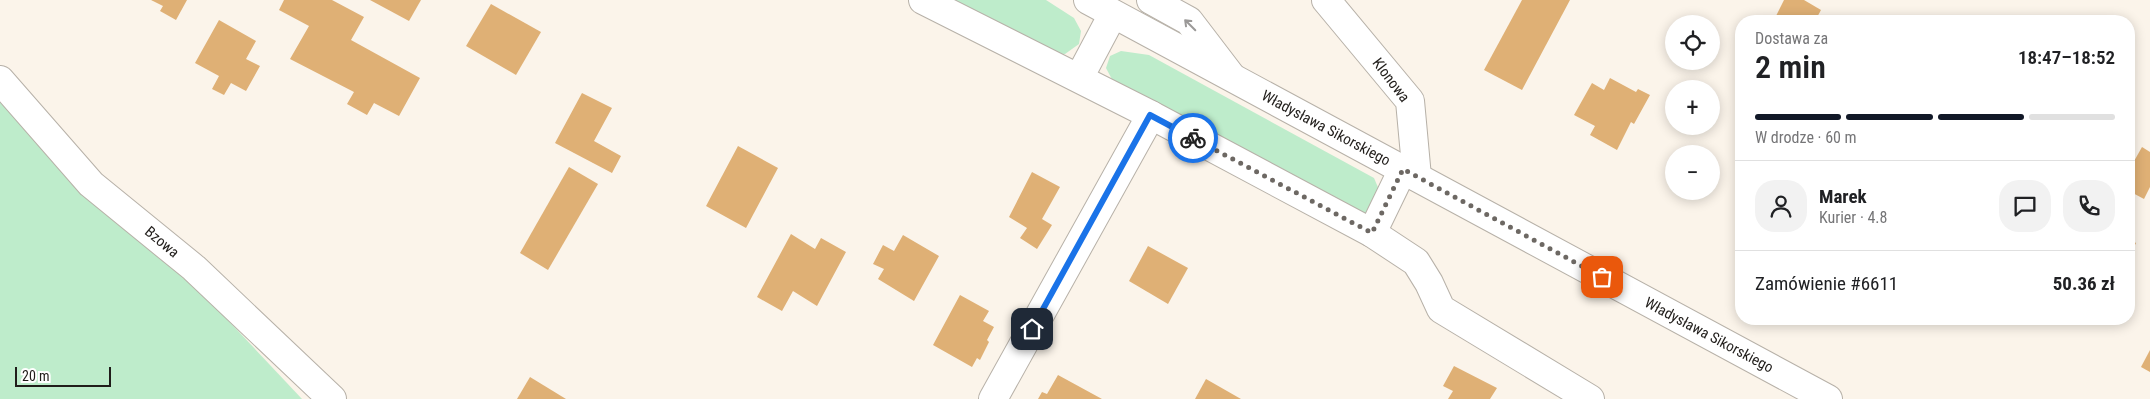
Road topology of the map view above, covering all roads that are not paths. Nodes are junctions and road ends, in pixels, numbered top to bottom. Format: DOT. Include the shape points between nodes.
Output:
graph roads {
  1 [pos="1088,0"];
  2 [pos="1151,0"];
  3 [pos="1326,0"];
  4 [pos="931,2"];
  5 [pos="1113,14"];
  6 [pos="1231,76"];
  7 [pos="1079,78"];
  8 [pos="0,80"];
  9 [pos="1150,115"];
  10 [pos="1410,173"];
  11 [pos="1372,233"];
  12 [pos="332,399"];
  13 [pos="993,399"];
  14 [pos="1590,399"];
  15 [pos="1828,399"];
  1 -- 5 [label="street, Władysława Sikorskiego"];
  6 -- 2 [label="street, one-way" via="1189,21"];
  3 -- 10 [label="street, Klonowa" via="1410,101"];
  4 -- 7 [label="street"];
  5 -- 6 [label="street, Władysława Sikorskiego"];
  5 -- 7 [label="street"];
  6 -- 10 [label="street, Władysława Sikorskiego"];
  7 -- 9 [label="street"];
  8 -- 12 [label="street, Bzowa" via="91,184 194,268"];
  9 -- 11 [label="street"];
  9 -- 13 [label="street"];
  10 -- 11 [label="street"];
  10 -- 15 [label="street, Władysława Sikorskiego"];
  11 -- 14 [label="street" via="1416,262 1441,309"];
}
